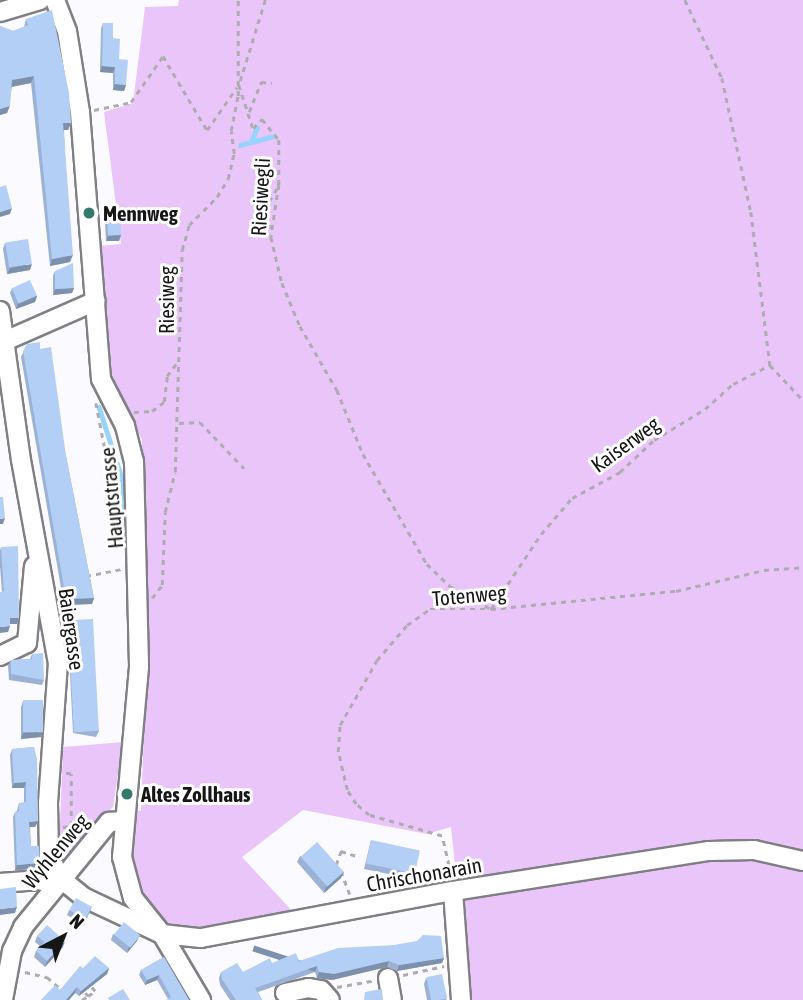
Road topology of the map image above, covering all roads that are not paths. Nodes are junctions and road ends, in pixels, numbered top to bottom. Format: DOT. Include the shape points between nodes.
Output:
graph roads {
  1 [pos="40,0"];
  2 [pos="55,0"];
  3 [pos="0,12"];
  4 [pos="96,301"];
  5 [pos="0,311"];
  6 [pos="5,341"];
  7 [pos="38,556"];
  8 [pos="0,656"];
  9 [pos="123,828"];
  10 [pos="803,861"];
  11 [pos="57,881"];
  12 [pos="0,883"];
  13 [pos="453,891"];
  14 [pos="162,934"];
  15 [pos="388,978"];
  16 [pos="285,993"];
  17 [pos="3,1000"];
  18 [pos="201,1000"];
  19 [pos="330,1000"];
  20 [pos="392,1000"];
  21 [pos="461,1000"];
  1 -- 3 [label="street"];
  2 -- 4 [label="street, Hauptstrasse" via="67,31 80,112"];
  4 -- 6 [label="street"];
  4 -- 9 [label="street, Hauptstrasse" via="101,379 112,418 134,461 137,713"];
  5 -- 6 [label="street, Baiergasse"];
  6 -- 7 [label="street, Baiergasse"];
  7 -- 8 [label="street" via="32,572 27,643"];
  7 -- 11 [label="street, Baiergasse" via="58,663 48,827 49,856"];
  9 -- 11 [label="street, Wyhlenweg" via="109,822"];
  9 -- 14 [label="street" via="122,857 133,898"];
  10 -- 13 [label="street, Chrischonarain" via="754,850 709,852"];
  11 -- 12 [label="street"];
  11 -- 14 [label="street"];
  11 -- 17 [label="street, Wyhlenweg" via="23,926"];
  13 -- 14 [label="street, Chrischonarain" via="201,938"];
  13 -- 21 [label="street"];
  14 -- 18 [label="street"];
  15 -- 20 [label="street"];
  16 -- 19 [label="street" via="321,990"];
}
